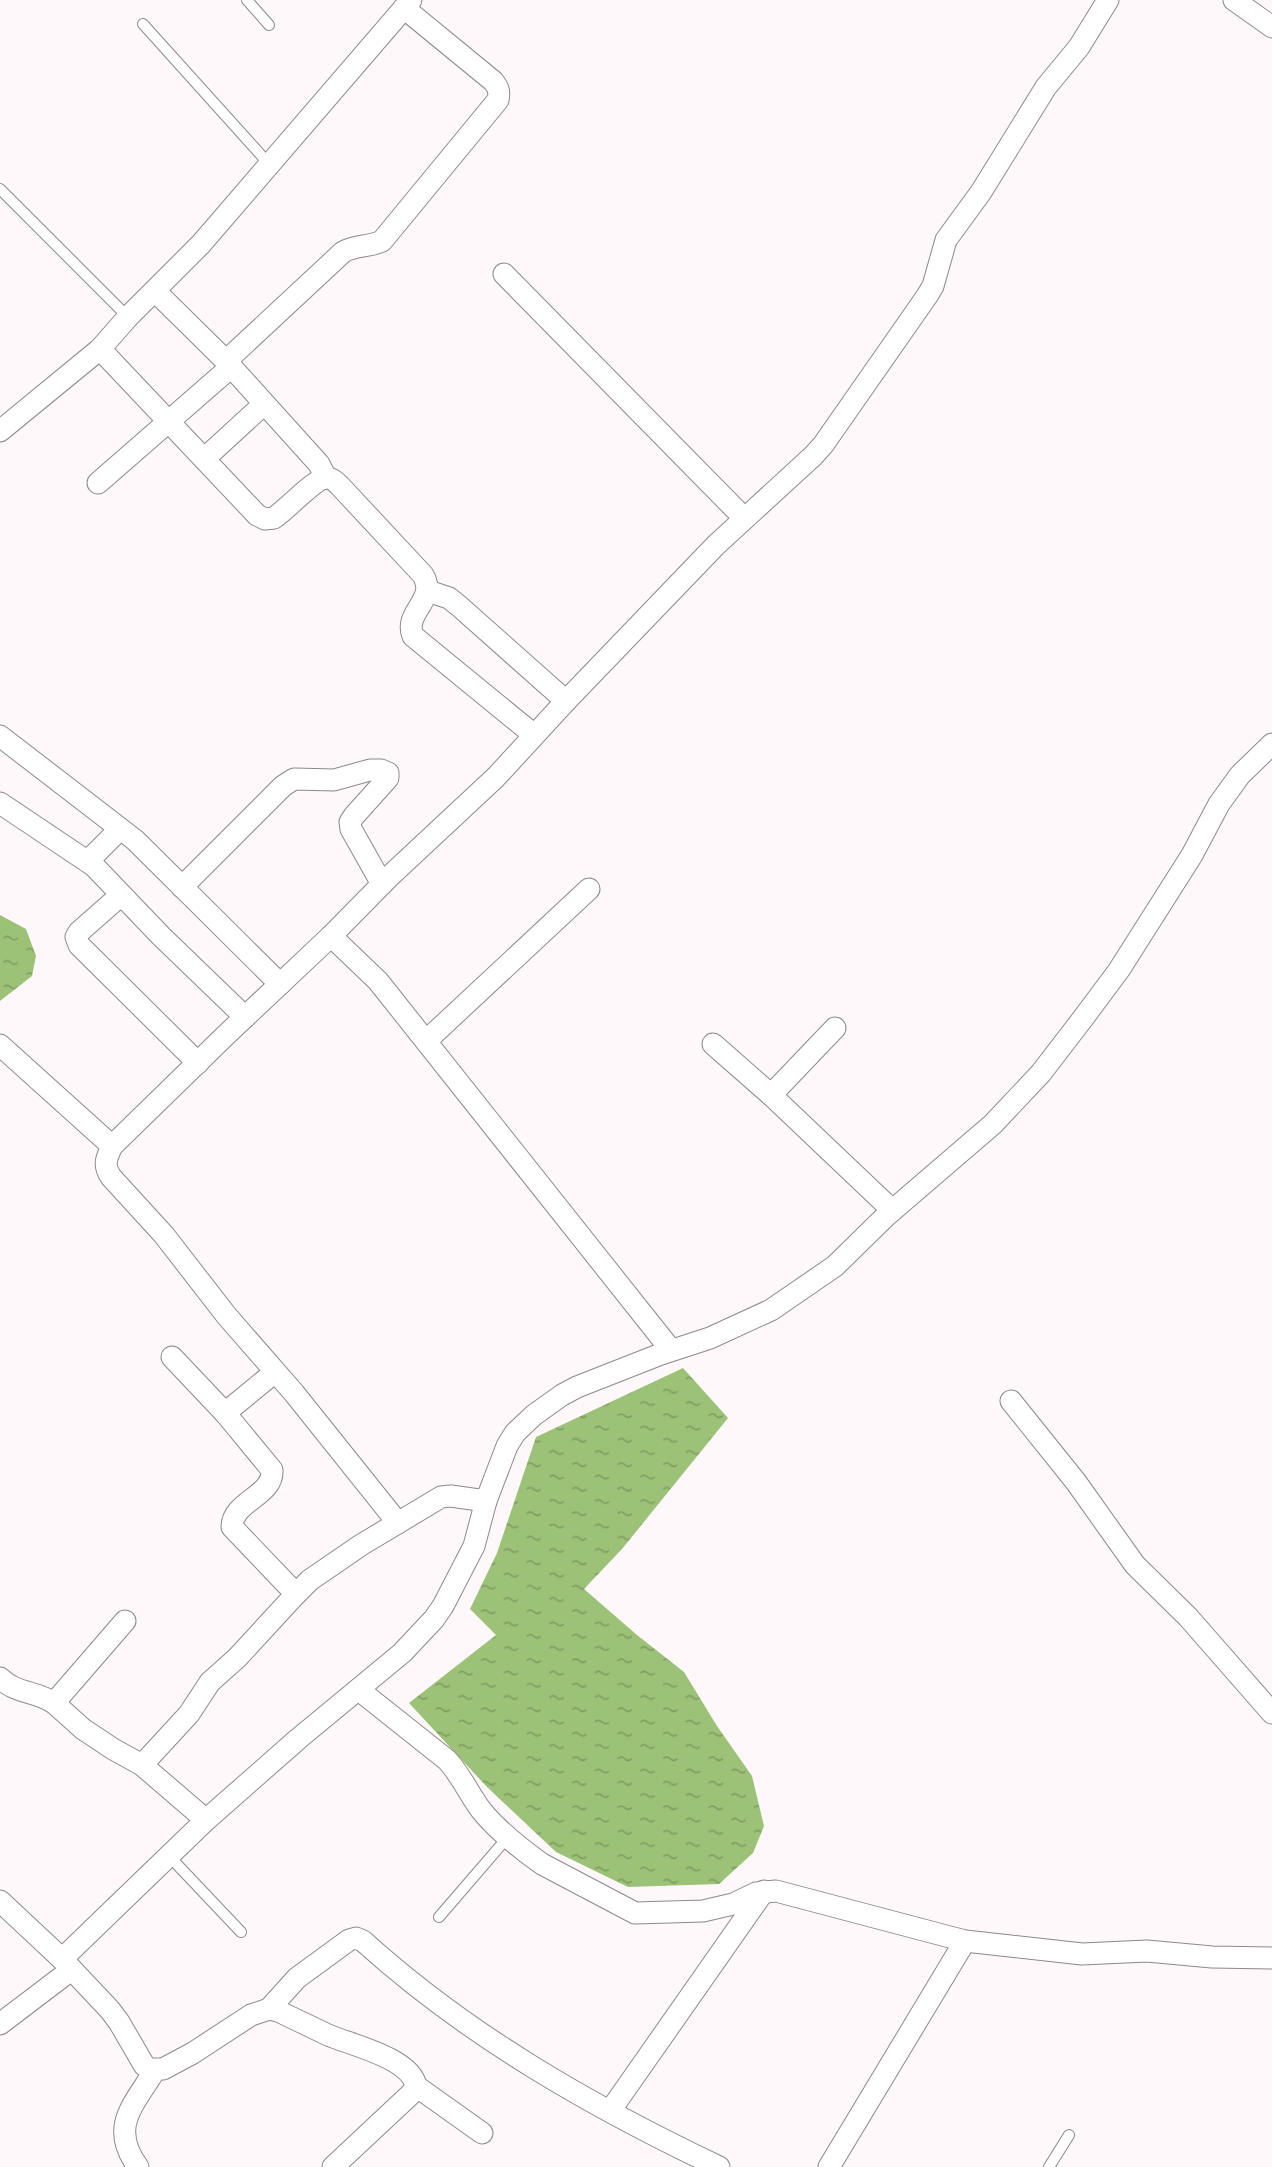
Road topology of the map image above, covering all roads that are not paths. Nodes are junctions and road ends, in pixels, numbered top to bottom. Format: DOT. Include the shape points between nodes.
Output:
graph roads {
  1 [pos="247,0"];
  2 [pos="1108,0"];
  3 [pos="1234,0"];
  4 [pos="408,4"];
  5 [pos="143,24"];
  6 [pos="269,25"];
  7 [pos="1272,27"];
  8 [pos="269,164"];
  9 [pos="0,189"];
  10 [pos="504,274"];
  11 [pos="155,290"];
  12 [pos="128,317"];
  13 [pos="100,349"];
  14 [pos="228,364"];
  15 [pos="264,404"];
  16 [pos="169,422"];
  17 [pos="0,431"];
  18 [pos="204,459"];
  19 [pos="326,478"];
  20 [pos="98,483"];
  21 [pos="744,518"];
  22 [pos="428,591"];
  23 [pos="566,701"];
  24 [pos="534,735"];
  25 [pos="0,736"];
  26 [pos="1272,744"];
  27 [pos="0,803"];
  28 [pos="120,829"];
  29 [pos="88,861"];
  30 [pos="382,884"];
  31 [pos="182,887"];
  32 [pos="589,888"];
  33 [pos="121,895"];
  34 [pos="331,936"];
  35 [pos="280,984"];
  36 [pos="245,1017"];
  37 [pos="835,1027"];
  38 [pos="426,1041"];
  39 [pos="713,1044"];
  40 [pos="0,1045"];
  41 [pos="198,1063"];
  42 [pos="771,1095"];
  43 [pos="112,1146"];
  44 [pos="892,1210"];
  45 [pos="671,1350"];
  46 [pos="172,1357"];
  47 [pos="275,1372"];
  48 [pos="1011,1401"];
  49 [pos="225,1413"];
  50 [pos="486,1501"];
  51 [pos="398,1523"];
  52 [pos="296,1594"];
  53 [pos="125,1622"];
  54 [pos="0,1678"];
  55 [pos="359,1690"];
  56 [pos="54,1703"];
  57 [pos="1272,1713"];
  58 [pos="142,1765"];
  59 [pos="206,1820"];
  60 [pos="509,1836"];
  61 [pos="169,1856"];
  62 [pos="764,1891"];
  63 [pos="0,1901"];
  64 [pos="439,1917"];
  65 [pos="241,1932"];
  66 [pos="965,1941"];
  67 [pos="1272,1958"];
  68 [pos="66,1965"];
  69 [pos="269,2009"];
  70 [pos="0,2024"];
  71 [pos="155,2070"];
  72 [pos="416,2086"];
  73 [pos="610,2111"];
  74 [pos="482,2133"];
  75 [pos="1069,2136"];
  76 [pos="138,2167"];
  77 [pos="333,2167"];
  78 [pos="719,2167"];
  79 [pos="829,2167"];
  80 [pos="1049,2167"];
  1 -- 6 [label="lane"];
  2 -- 21 [label="street" via="946,240 927,296 823,445"];
  3 -- 7 [label="street"];
  4 -- 8 [label="street"];
  4 -- 14 [label="street" via="493,80 500,93 498,100 382,241 343,252"];
  5 -- 8 [label="lane"];
  8 -- 11 [label="street"];
  9 -- 12 [label="lane"];
  10 -- 21 [label="street"];
  11 -- 12 [label="street"];
  11 -- 14 [label="street"];
  12 -- 13 [label="street"];
  13 -- 16 [label="street"];
  13 -- 17 [label="street"];
  14 -- 15 [label="street"];
  14 -- 16 [label="street"];
  15 -- 18 [label="street"];
  15 -- 19 [label="street" via="319,464"];
  16 -- 18 [label="street"];
  16 -- 20 [label="street"];
  18 -- 19 [label="street" via="265,519 274,518"];
  19 -- 22 [label="street" via="340,486 424,575"];
  21 -- 23 [label="street"];
  22 -- 23 [label="street" via="449,598"];
  22 -- 24 [label="street" via="412,620 413,636"];
  23 -- 24 [label="street"];
  24 -- 30 [label="street"];
  25 -- 28 [label="street"];
  26 -- 44 [label="street" via="1219,804 1119,970 1041,1073 993,1124"];
  27 -- 29 [label="street"];
  28 -- 29 [label="street"];
  28 -- 31 [label="street"];
  29 -- 33 [label="street"];
  30 -- 31 [label="street" via="351,829 354,816 388,778 388,773 370,770 334,780 294,779"];
  30 -- 34 [label="street"];
  31 -- 35 [label="street"];
  32 -- 38 [label="street"];
  33 -- 36 [label="street"];
  33 -- 41 [label="street" via="79,932 79,945"];
  34 -- 35 [label="street"];
  34 -- 38 [label="street" via="378,981"];
  35 -- 36 [label="street"];
  36 -- 41 [label="street"];
  37 -- 42 [label="street"];
  38 -- 45 [label="street"];
  39 -- 42 [label="street"];
  40 -- 43 [label="street"];
  41 -- 43 [label="street"];
  42 -- 44 [label="street"];
  43 -- 47 [label="street" via="104,1165 111,1177"];
  44 -- 45 [label="street" via="835,1266 778,1305 710,1338"];
  45 -- 50 [label="street" via="577,1387 534,1415 507,1446"];
  46 -- 49 [label="street"];
  47 -- 49 [label="street"];
  47 -- 51 [label="street"];
  48 -- 57 [label="street" via="1135,1565 1188,1617"];
  49 -- 52 [label="street" via="273,1476 270,1484 236,1513 232,1527"];
  50 -- 51 [label="street" via="442,1497"];
  50 -- 55 [label="street" via="474,1546 443,1606 402,1653"];
  51 -- 52 [label="street"];
  52 -- 58 [label="street" via="210,1682 189,1714"];
  53 -- 56 [label="street"];
  54 -- 56 [label="street" via="12,1688"];
  55 -- 59 [label="street"];
  55 -- 60 [label="street" via="447,1760 479,1808"];
  56 -- 58 [label="street" via="83,1729"];
  58 -- 59 [label="street"];
  59 -- 61 [label="street"];
  60 -- 62 [label="street" via="542,1864 635,1913 703,1911"];
  60 -- 64 [label="lane"];
  61 -- 65 [label="lane"];
  61 -- 68 [label="street"];
  62 -- 66 [label="street"];
  62 -- 73 [label="street"];
  63 -- 68 [label="street"];
  66 -- 67 [label="street" via="1082,1954 1147,1951"];
  66 -- 79 [label="street"];
  68 -- 70 [label="street"];
  68 -- 71 [label="street" via="119,2022 144,2065"];
  69 -- 71 [label="street"];
  69 -- 72 [label="street" via="390,2060 410,2073"];
  69 -- 73 [label="street" via="297,1978 356,1938 491,2041"];
  71 -- 76 [label="street" via="124,2124 125,2146"];
  72 -- 74 [label="street"];
  72 -- 77 [label="street"];
  73 -- 78 [label="street"];
  75 -- 80 [label="lane"];
}
